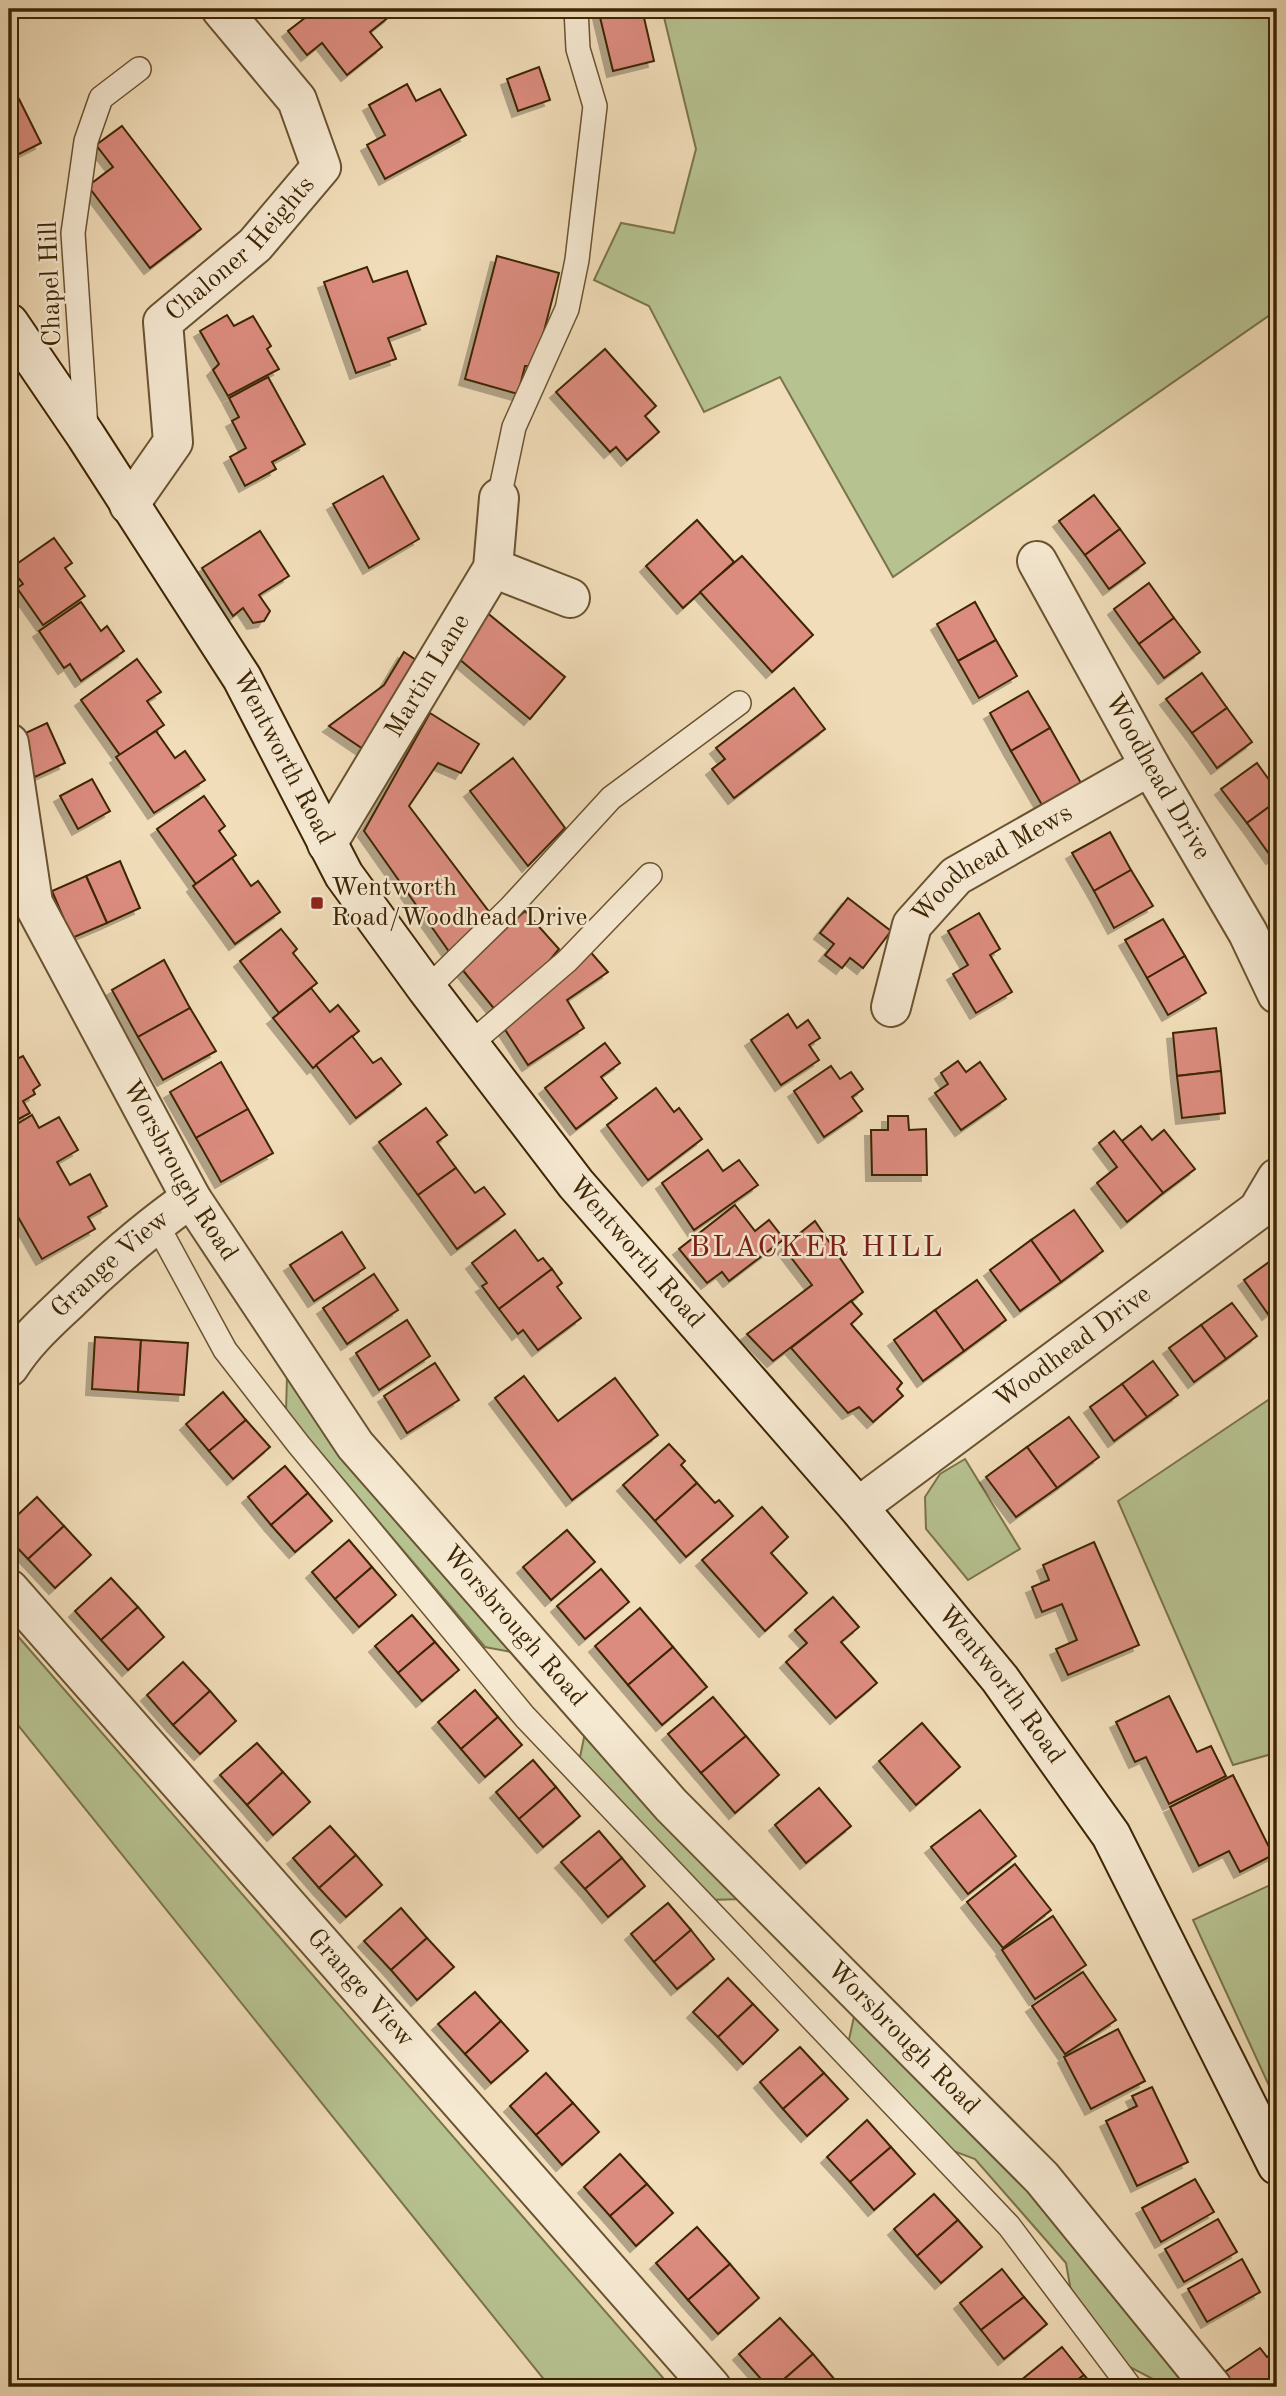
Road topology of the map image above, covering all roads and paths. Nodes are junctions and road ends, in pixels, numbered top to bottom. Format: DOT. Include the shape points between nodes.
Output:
graph roads {
  1 [pos="221,9"];
  2 [pos="576,9"];
  3 [pos="139,69"];
  4 [pos="9,323"];
  5 [pos="86,436"];
  6 [pos="499,498"];
  7 [pos="129,505"];
  8 [pos="1037,561"];
  9 [pos="493,568"];
  10 [pos="570,598"];
  11 [pos="739,703"];
  12 [pos="9,743"];
  13 [pos="1150,765"];
  14 [pos="327,844"];
  15 [pos="650,875"];
  16 [pos="427,989"];
  17 [pos="1277,994"];
  18 [pos="891,1007"];
  19 [pos="469,1045"];
  20 [pos="1277,1178"];
  21 [pos="191,1198"];
  22 [pos="156,1223"];
  23 [pos="9,1367"];
  24 [pos="858,1507"];
  25 [pos="9,1588"];
  26 [pos="1277,2165"];
  27 [pos="711,2387"];
  28 [pos="1130,2387"];
  29 [pos="1212,2387"];
  1 -- 7 [label="street, Chaloner Heights" via="297,100 321,167 255,245 163,322 173,442"];
  2 -- 6 [label="lane" via="578,49 595,106 577,260 567,309 514,427"];
  3 -- 5 [label="lane, Chapel Hill" via="101,98 86,141 73,233"];
  4 -- 5 [label="street, Wentworth Road"];
  5 -- 7 [label="street, Wentworth Road"];
  6 -- 9 [label="street, Martin Lane"];
  7 -- 14 [label="street, Wentworth Road" via="242,678"];
  8 -- 13 [label="street, Woodhead Drive"];
  9 -- 10 [label="street"];
  9 -- 14 [label="street, Martin Lane"];
  11 -- 16 [label="lane" via="611,798 510,908"];
  12 -- 21 [label="street, Worsbrough Road" via="33,903"];
  13 -- 17 [label="street, Woodhead Drive" via="1248,933"];
  13 -- 18 [label="street, Woodhead Mews" via="956,876 912,926"];
  14 -- 16 [label="street, Wentworth Road" via="344,875"];
  15 -- 19 [label="lane" via="567,961"];
  16 -- 19 [label="street, Wentworth Road"];
  19 -- 24 [label="street, Wentworth Road" via="576,1184"];
  20 -- 24 [label="street, Woodhead Drive" via="1258,1210"];
  21 -- 22 [label="street, Grange View"];
  21 -- 29 [label="street, Worsbrough Road" via="355,1445 670,1805 1042,2178"];
  22 -- 23 [label="street, Grange View" via="24,1343"];
  22 -- 28 [label="lane, Worsbrough Road" via="225,1350 525,1717 1009,2226"];
  24 -- 26 [label="street, Wentworth Road" via="1000,1679 1111,1835"];
  25 -- 27 [label="street, Grange View"];
}
